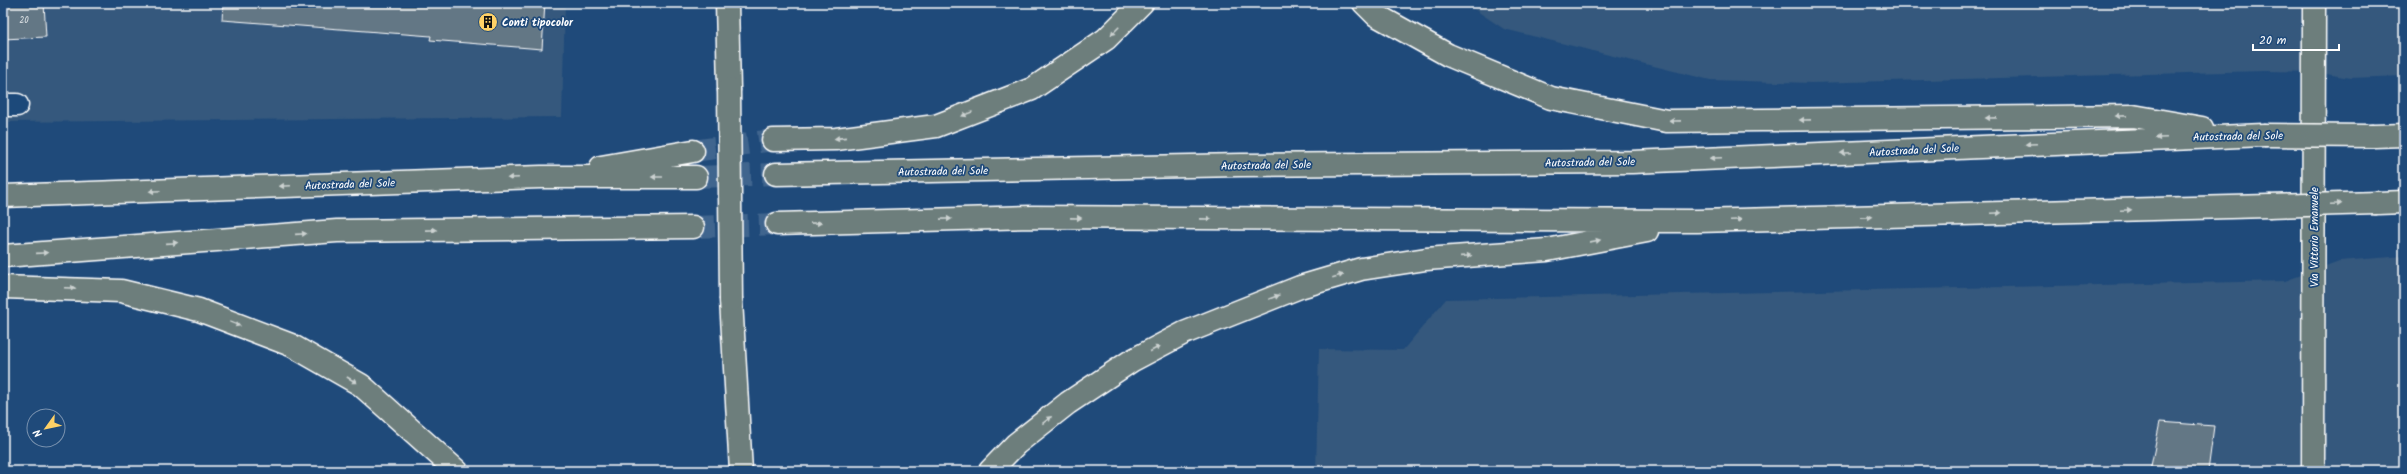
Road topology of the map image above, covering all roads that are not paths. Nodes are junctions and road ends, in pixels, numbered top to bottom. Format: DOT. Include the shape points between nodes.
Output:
graph roads {
  1 [pos="727,3"];
  2 [pos="1142,3"];
  3 [pos="1364,3"];
  4 [pos="2314,3"];
  5 [pos="2242,135"];
  6 [pos="2404,135"];
  7 [pos="773,140"];
  8 [pos="693,151"];
  9 [pos="776,174"];
  10 [pos="541,177"];
  11 [pos="696,177"];
  12 [pos="3,196"];
  13 [pos="2404,202"];
  14 [pos="1698,221"];
  15 [pos="777,224"];
  16 [pos="693,227"];
  17 [pos="3,256"];
  18 [pos="3,288"];
  19 [pos="457,471"];
  20 [pos="742,471"];
  21 [pos="990,471"];
  22 [pos="2313,471"];
  1 -- 20 [label="main road, bridge" via="732,300"];
  2 -- 7 [label="main road, one-way" via="1106,39 1032,89 936,126 836,138"];
  5 -- 3 [label="main road, one-way" via="2133,116 1667,121 1551,98 1448,55 1376,15"];
  4 -- 22 [label="main road, Via Vittorio Emanuele"];
  5 -- 6 [label="main road, Autostrada del Sole, bridge"];
  5 -- 9 [label="main road, Autostrada del Sole, one-way" via="1632,162 1234,165"];
  8 -- 10 [label="main road"];
  11 -- 10 [label="main road, Autostrada del Sole, one-way"];
  10 -- 12 [label="main road, Autostrada del Sole, one-way"];
  14 -- 13 [label="main road, one-way, bridge"];
  15 -- 14 [label="main road, one-way" via="1033,217"];
  21 -- 14 [label="main road, one-way" via="1016,444 1068,403 1131,361 1184,333 1300,287 1361,269 1426,259 1547,250"];
  17 -- 16 [label="main road, one-way" via="337,231"];
  18 -- 19 [label="main road, one-way" via="121,290 199,310 291,345 361,385"];
}
